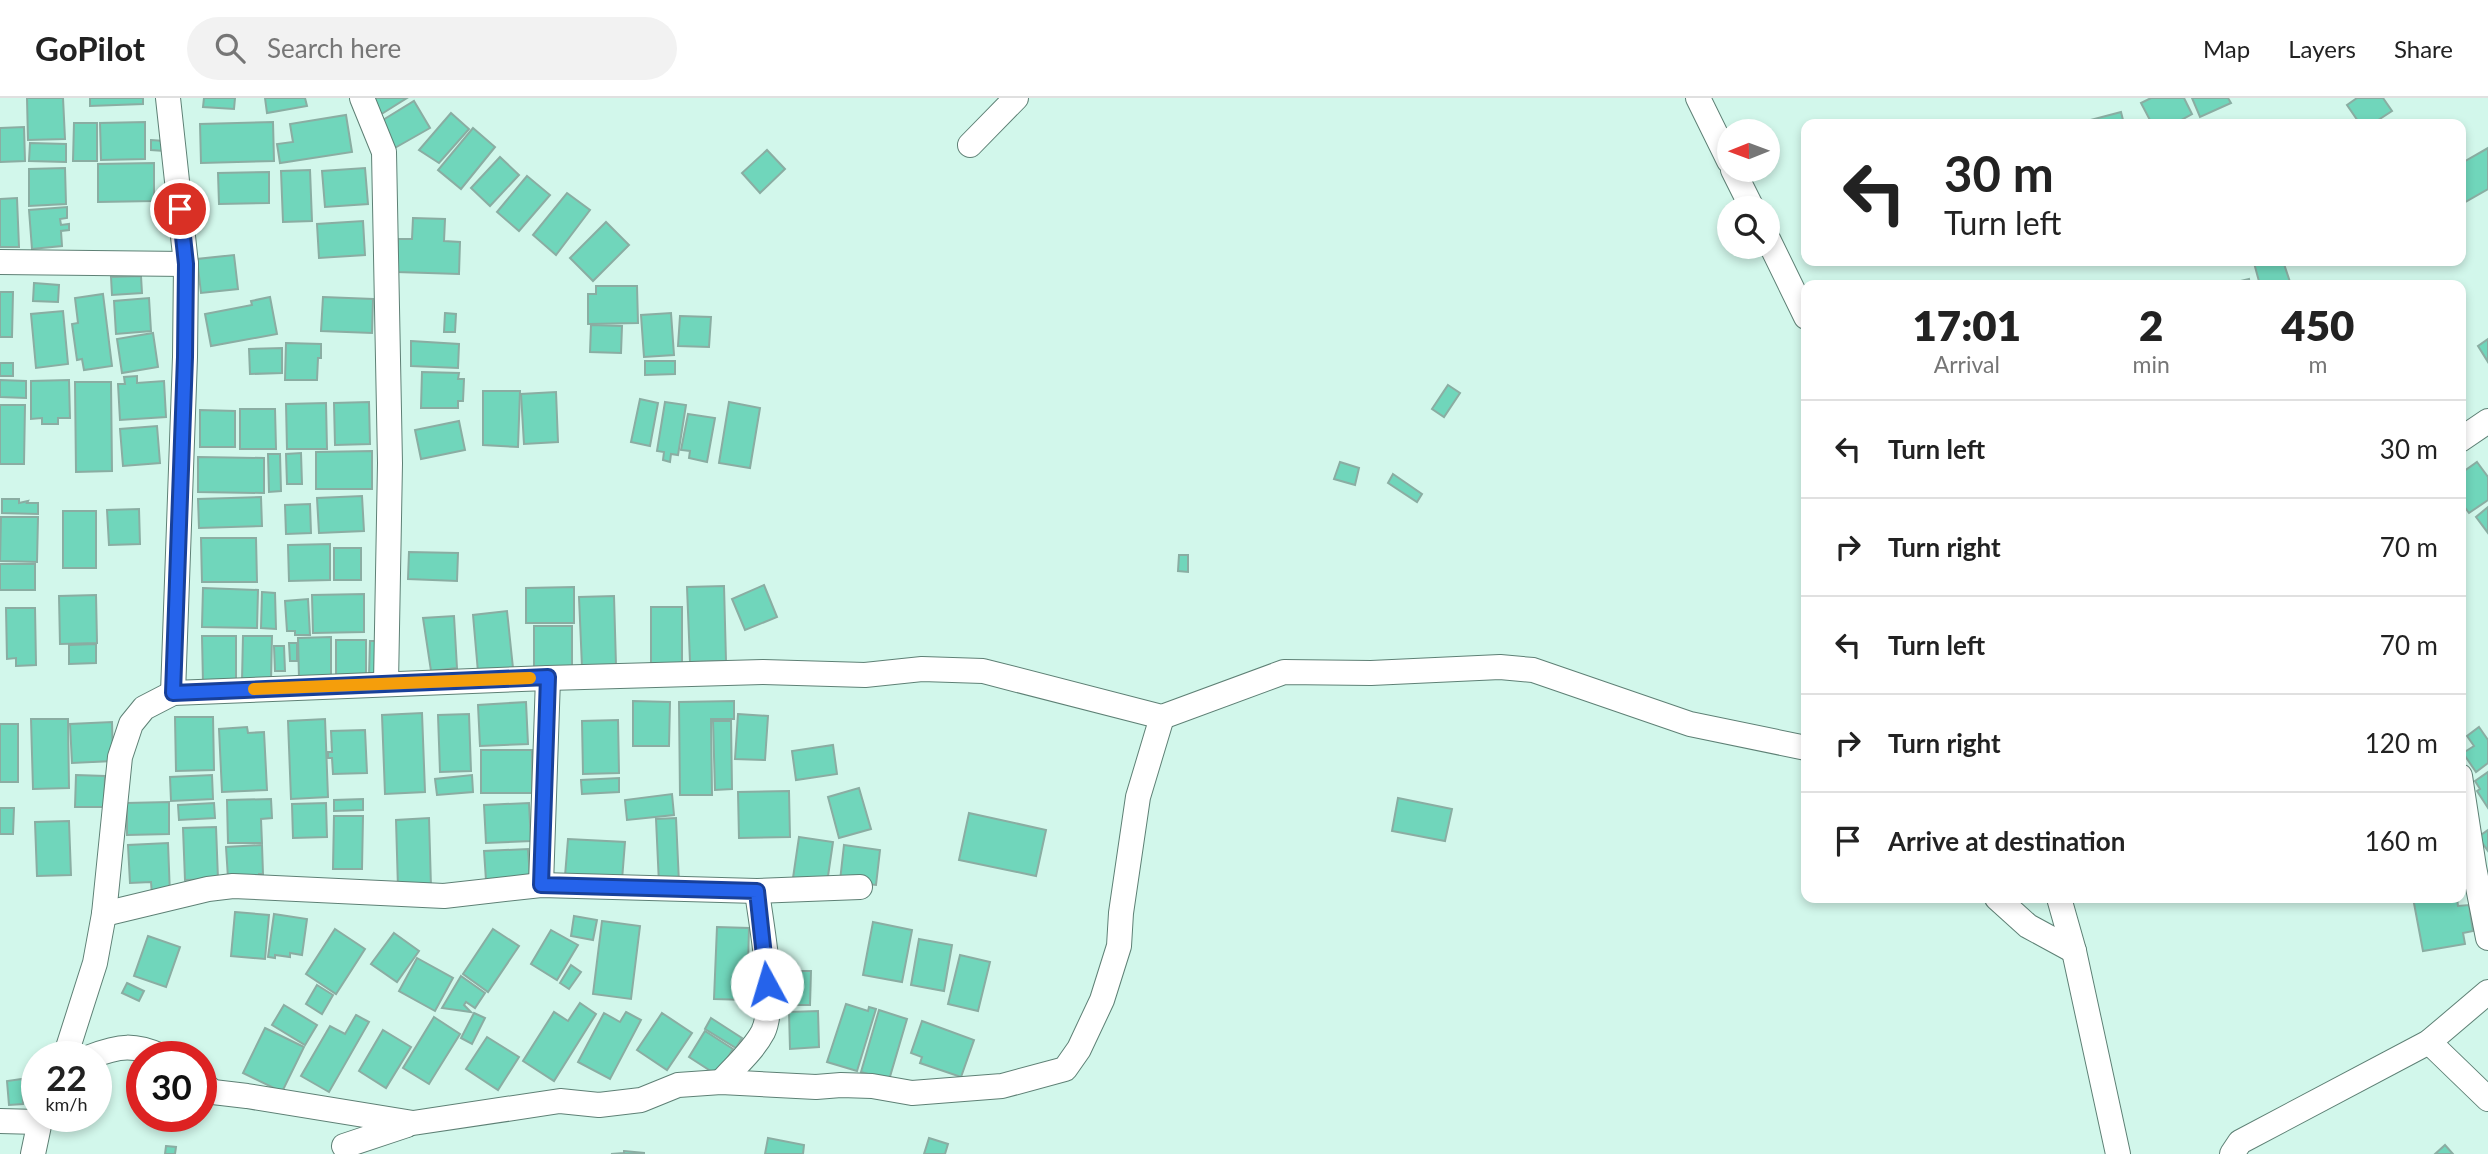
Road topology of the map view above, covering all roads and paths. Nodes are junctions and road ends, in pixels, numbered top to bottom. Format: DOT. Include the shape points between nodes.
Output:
graph roads {
  1 [pos="168,98"];
  2 [pos="362,98"];
  3 [pos="1016,98"];
  4 [pos="1698,98"];
  5 [pos="1717,137"];
  6 [pos="970,145"];
  7 [pos="1778,259"];
  8 [pos="0,262"];
  9 [pos="186,264"];
  10 [pos="1801,307"];
  11 [pos="2488,421"];
  12 [pos="2466,436"];
  13 [pos="548,677"];
  14 [pos="386,684"];
  15 [pos="173,693"];
  16 [pos="1162,717"];
  17 [pos="1801,747"];
  18 [pos="2466,815"];
  19 [pos="541,885"];
  20 [pos="860,887"];
  21 [pos="757,891"];
  22 [pos="2003,903"];
  23 [pos="2060,903"];
  24 [pos="104,914"];
  25 [pos="2488,938"];
  26 [pos="2074,951"];
  27 [pos="2488,992"];
  28 [pos="70,1041"];
  29 [pos="2428,1042"];
  30 [pos="720,1082"];
  31 [pos="217,1093"];
  32 [pos="2488,1099"];
  33 [pos="344,1113"];
  34 [pos="21,1120"];
  35 [pos="0,1121"];
  36 [pos="413,1123"];
  37 [pos="37,1132"];
  38 [pos="342,1150"];
  39 [pos="33,1154"];
  40 [pos="2118,1154"];
  41 [pos="2232,1154"];
  1 -- 9 [label="street"];
  2 -- 14 [label="street" via="384,152 390,463"];
  3 -- 6 [label="street"];
  4 -- 5 [label="street"];
  7 -- 10 [label="street"];
  8 -- 9 [label="street"];
  9 -- 15 [label="street"];
  11 -- 12 [label="street"];
  13 -- 14 [label="street"];
  13 -- 16 [label="street" via="983,671"];
  13 -- 19 [label="street"];
  14 -- 15 [label="street"];
  15 -- 24 [label="street" via="144,708 131,724 120,757"];
  16 -- 17 [label="street" via="1284,672 1500,667 1533,670 1689,724"];
  16 -- 30 [label="street" via="1138,797 1119,946 1102,1000 1065,1069 1002,1086 912,1093 841,1084"];
  18 -- 25 [label="street"];
  19 -- 21 [label="street"];
  19 -- 24 [label="street" via="444,895 233,886"];
  20 -- 21 [label="street"];
  21 -- 30 [label="street" via="770,1007 751,1049"];
  22 -- 26 [label="street" via="2028,926"];
  23 -- 26 [label="street"];
  24 -- 28 [label="street" via="95,963"];
  26 -- 40 [label="street"];
  27 -- 29 [label="street"];
  29 -- 32 [label="street"];
  29 -- 41 [label="street" via="2241,1142"];
  30 -- 36 [label="street" via="678,1085 641,1100 599,1105 560,1101"];
  31 -- 33 [label="street"];
  33 -- 36 [label="street"];
  33 -- 38 [label="street"];
  34 -- 35 [label="street"];
  36 -- 38 [label="street"];
  37 -- 39 [label="street"];
}
